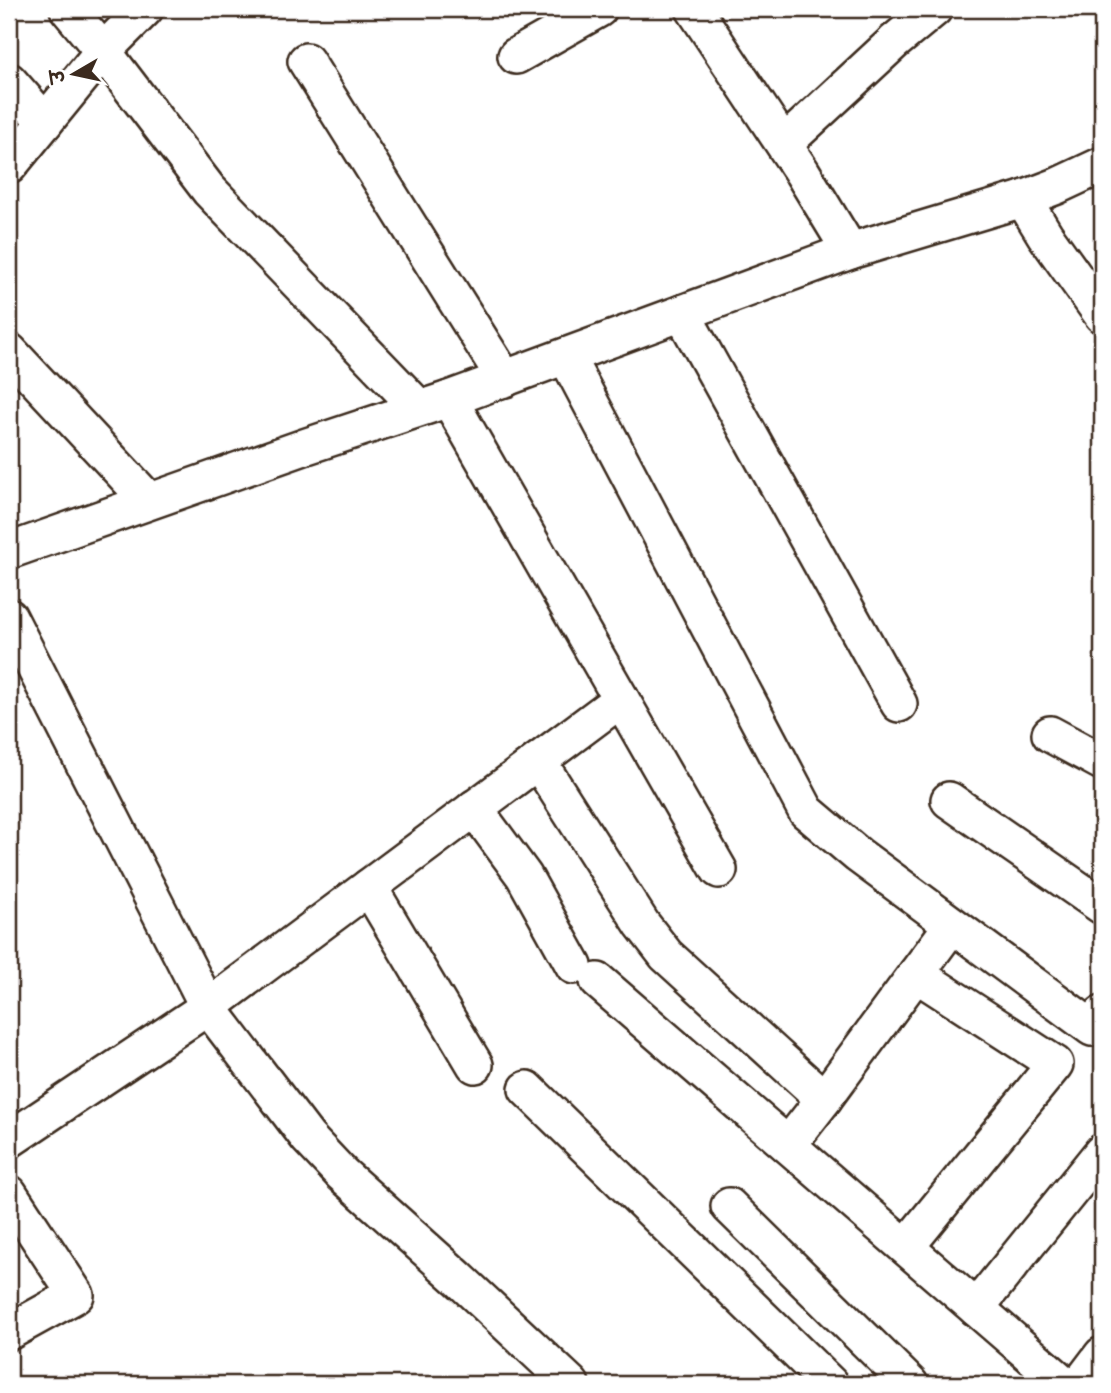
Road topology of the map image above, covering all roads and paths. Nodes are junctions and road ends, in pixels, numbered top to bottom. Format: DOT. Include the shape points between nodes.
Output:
graph roads {
  1 [pos="68,9"];
  2 [pos="145,9"];
  3 [pos="599,9"];
  4 [pos="694,9"];
  5 [pos="934,9"];
  6 [pos="103,51"];
  7 [pos="516,56"];
  8 [pos="306,61"];
  9 [pos="9,81"];
  10 [pos="45,122"];
  11 [pos="784,144"];
  12 [pos="1102,165"];
  13 [pos="9,166"];
  14 [pos="1023,199"];
  15 [pos="850,251"];
  16 [pos="682,313"];
  17 [pos="1102,315"];
  18 [pos="9,351"];
  19 [pos="566,356"];
  20 [pos="505,379"];
  21 [pos="434,404"];
  22 [pos="149,501"];
  23 [pos="9,551"];
  24 [pos="9,617"];
  25 [pos="621,699"];
  26 [pos="899,704"];
  27 [pos="1050,734"];
  28 [pos="538,761"];
  29 [pos="1102,762"];
  30 [pos="949,800"];
  31 [pos="474,808"];
  32 [pos="719,870"];
  33 [pos="369,887"];
  34 [pos="1102,906"];
  35 [pos="953,925"];
  36 [pos="916,974"];
  37 [pos="208,1007"];
  38 [pos="1102,1014"];
  39 [pos="475,1065"];
  40 [pos="527,1089"];
  41 [pos="824,1099"];
  42 [pos="9,1140"];
  43 [pos="788,1145"];
  44 [pos="1102,1152"];
  45 [pos="9,1193"];
  46 [pos="729,1206"];
  47 [pos="906,1247"];
  48 [pos="976,1308"];
  49 [pos="9,1332"];
  50 [pos="1102,1355"];
  51 [pos="571,1384"];
  52 [pos="830,1384"];
  53 [pos="910,1384"];
  54 [pos="1064,1384"];
  55 [pos="1080,1384"];
  1 -- 6 [label="street"];
  2 -- 6 [label="street"];
  3 -- 7 [label="street"];
  4 -- 11 [label="street"];
  5 -- 11 [label="street"];
  6 -- 10 [label="street"];
  6 -- 21 [label="street" via="209,190"];
  8 -- 20 [label="street"];
  9 -- 10 [label="street"];
  10 -- 13 [label="street"];
  11 -- 15 [label="street"];
  12 -- 14 [label="street"];
  14 -- 15 [label="street"];
  14 -- 17 [label="street"];
  15 -- 16 [label="street"];
  16 -- 19 [label="street"];
  16 -- 26 [label="street"];
  18 -- 22 [label="street"];
  19 -- 20 [label="street"];
  19 -- 35 [label="street" via="806,811"];
  20 -- 21 [label="street"];
  21 -- 22 [label="street"];
  21 -- 25 [label="street"];
  22 -- 23 [label="street"];
  24 -- 37 [label="street"];
  25 -- 28 [label="street"];
  25 -- 32 [label="street"];
  27 -- 29 [label="street"];
  28 -- 31 [label="street"];
  28 -- 41 [label="street" via="666,955"];
  30 -- 34 [label="street"];
  31 -- 33 [label="street"];
  31 -- 43 [label="street" via="586,974"];
  33 -- 37 [label="street"];
  33 -- 39 [label="street"];
  35 -- 36 [label="street"];
  35 -- 38 [label="street" via="1092,1028"];
  36 -- 41 [label="street"];
  36 -- 47 [label="street" via="1055,1064"];
  37 -- 42 [label="street"];
  37 -- 51 [label="street" via="308,1138 342,1174"];
  40 -- 52 [label="street"];
  41 -- 43 [label="street"];
  43 -- 47 [label="street"];
  44 -- 48 [label="street"];
  45 -- 49 [label="street" via="76,1294"];
  46 -- 53 [label="street"];
  47 -- 48 [label="street"];
  48 -- 54 [label="street"];
  50 -- 55 [label="street"];
}
